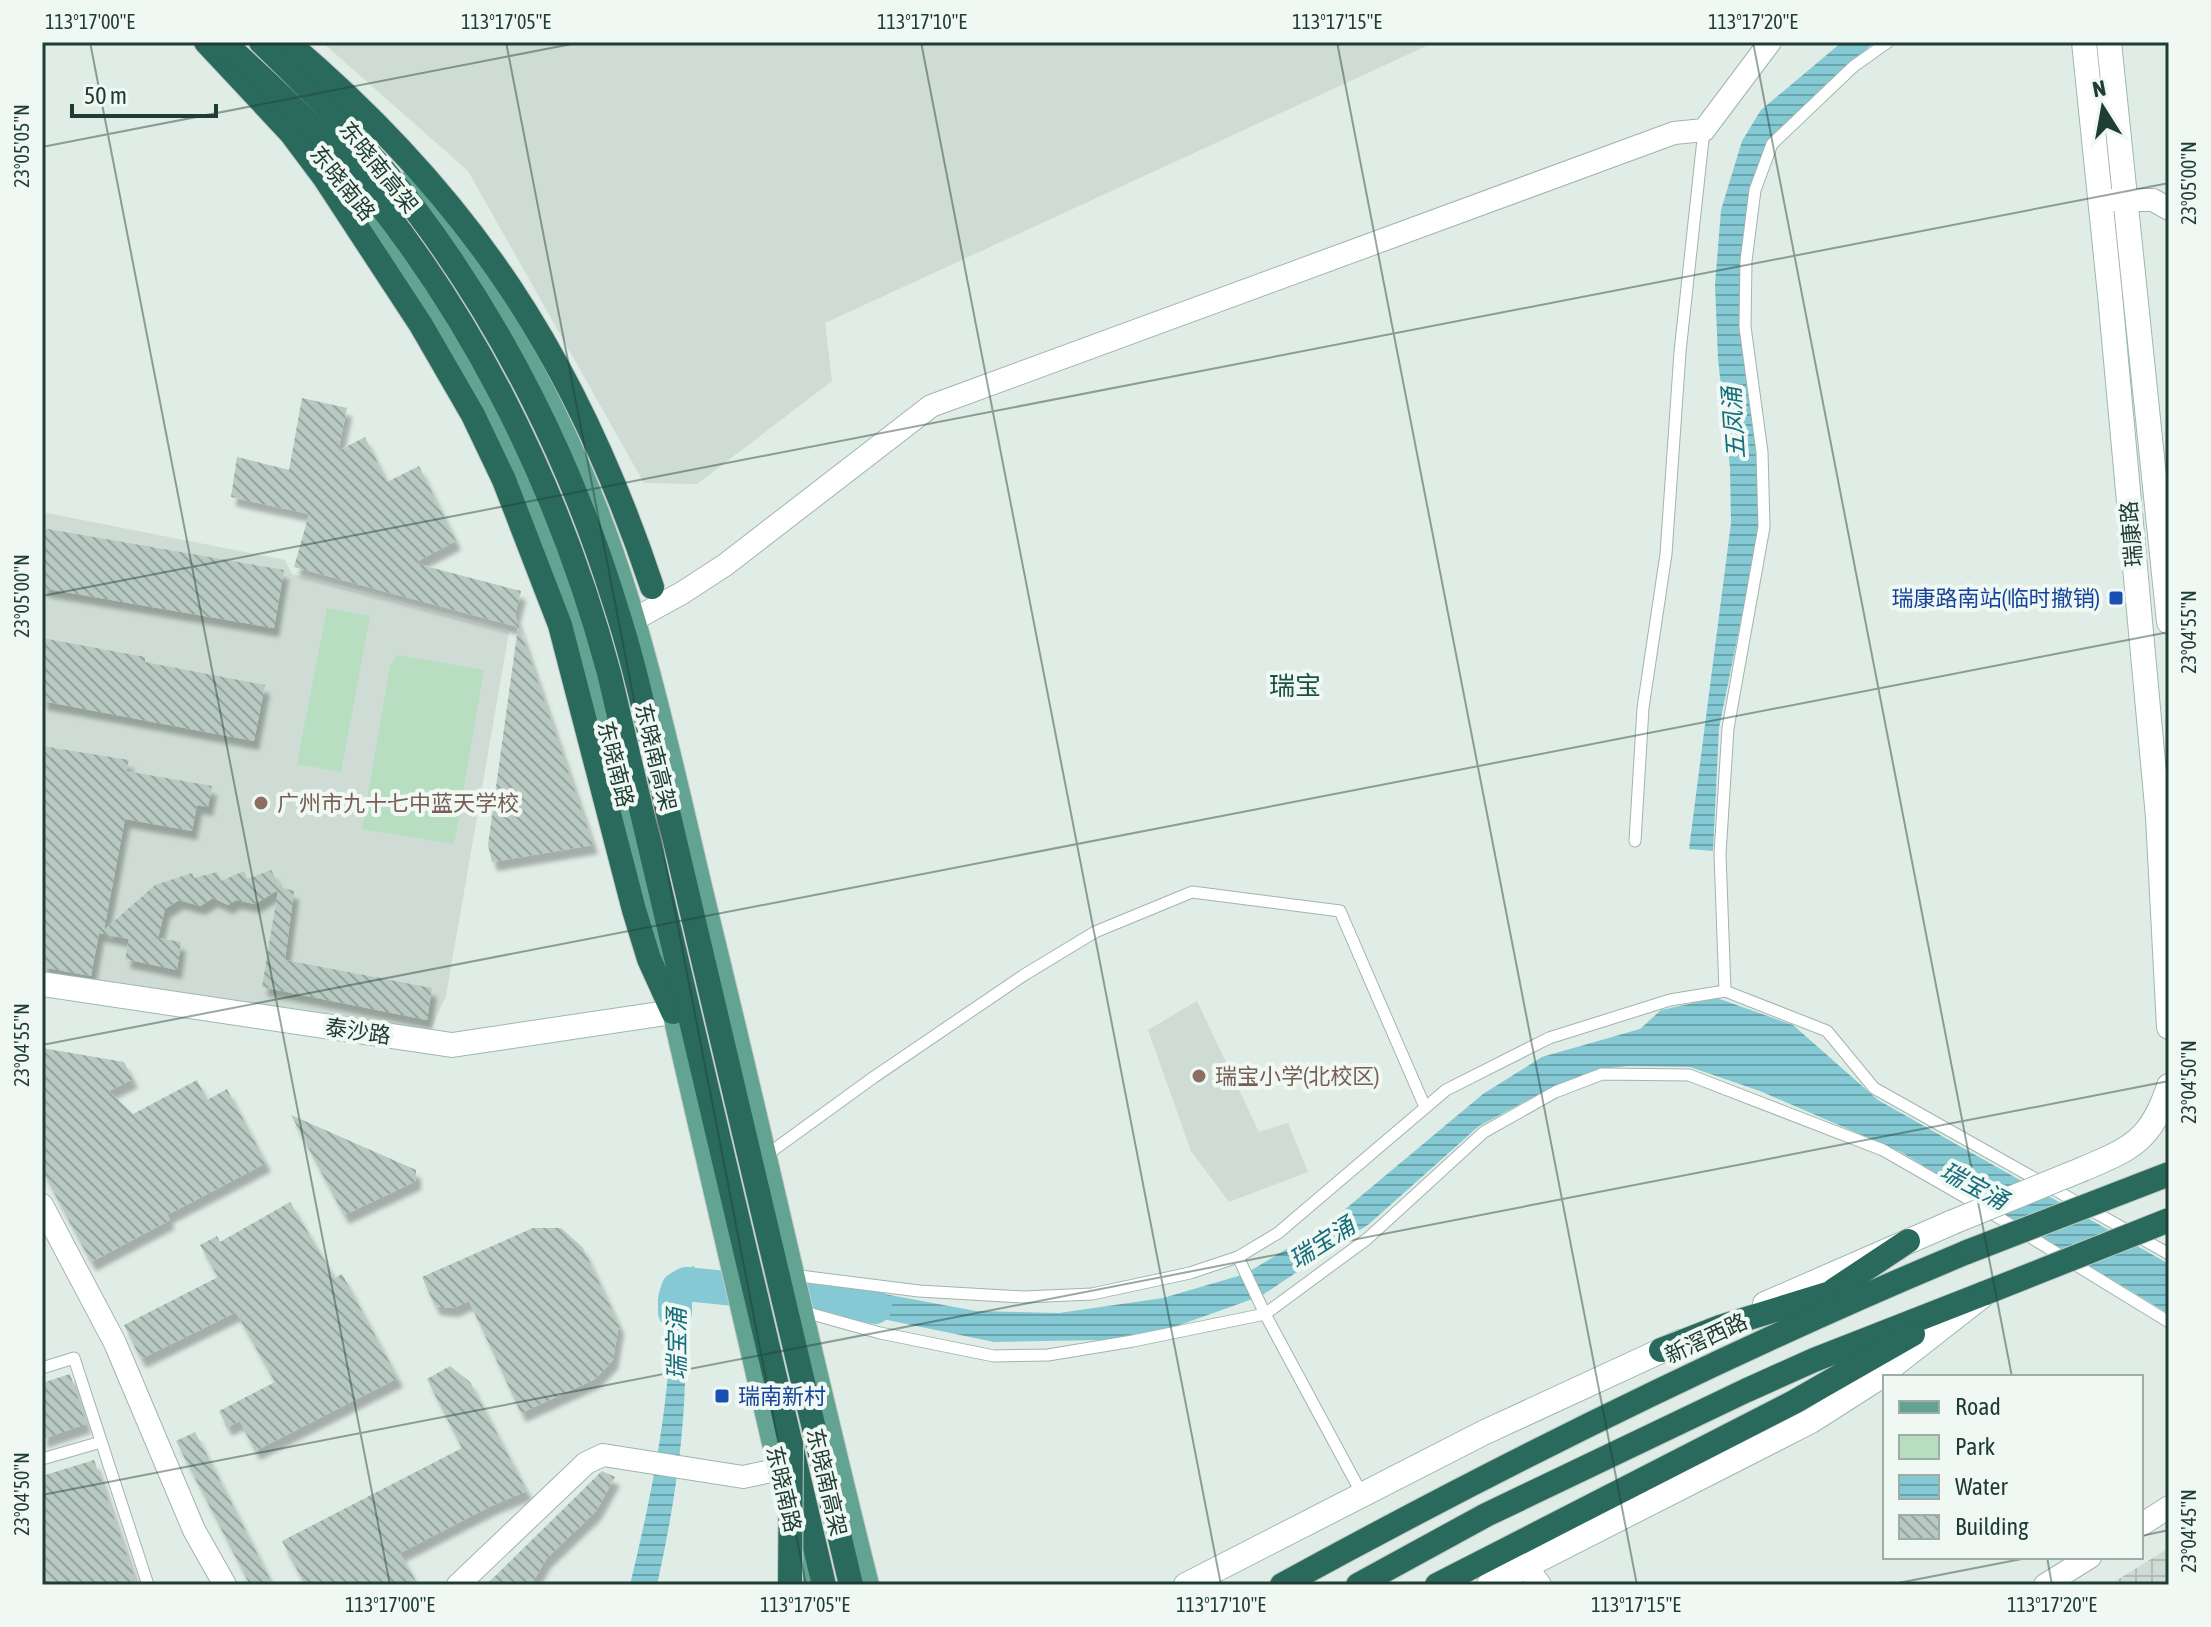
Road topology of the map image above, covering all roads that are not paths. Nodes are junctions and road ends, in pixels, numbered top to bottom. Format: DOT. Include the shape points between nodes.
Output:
graph roads {
  1 [pos="208,42"];
  2 [pos="223,42"];
  3 [pos="261,42"];
  4 [pos="275,42"];
  5 [pos="287,42"];
  6 [pos="1770,42"];
  7 [pos="1888,42"];
  8 [pos="2084,42"];
  9 [pos="2109,42"];
  10 [pos="1704,130"];
  11 [pos="2127,199"];
  12 [pos="2099,201"];
  13 [pos="2169,209"];
  14 [pos="652,587"];
  15 [pos="633,620"];
  16 [pos="2169,622"];
  17 [pos="1635,841"];
  18 [pos="2165,859"];
  19 [pos="42,984"];
  20 [pos="1725,991"];
  21 [pos="673,1012"];
  22 [pos="2169,1027"];
  23 [pos="2166,1096"];
  24 [pos="1425,1107"];
  25 [pos="765,1156"];
  26 [pos="2169,1174"];
  27 [pos="42,1205"];
  28 [pos="2169,1220"];
  29 [pos="1908,1241"];
  30 [pos="1967,1252"];
  31 [pos="2169,1254"];
  32 [pos="1238,1257"];
  33 [pos="792,1275"];
  34 [pos="1830,1293"];
  35 [pos="1985,1293"];
  36 [pos="801,1311"];
  37 [pos="1265,1314"];
  38 [pos="2169,1322"];
  39 [pos="1742,1349"];
  40 [pos="1661,1350"];
  41 [pos="42,1368"];
  42 [pos="101,1442"];
  43 [pos="791,1444"];
  44 [pos="42,1459"];
  45 [pos="780,1469"];
  46 [pos="1362,1494"];
  47 [pos="2169,1507"];
  48 [pos="2143,1524"];
  49 [pos="2087,1559"];
  50 [pos="1533,1576"];
  51 [pos="860,1579"];
  52 [pos="148,1585"];
  53 [pos="225,1585"];
  54 [pos="458,1585"];
  55 [pos="790,1585"];
  56 [pos="806,1585"];
  57 [pos="824,1585"];
  58 [pos="887,1585"];
  59 [pos="1186,1585"];
  60 [pos="1282,1585"];
  61 [pos="1358,1585"];
  62 [pos="1437,1585"];
  63 [pos="1489,1585"];
  64 [pos="2045,1585"];
  1 -- 21 [label="highway" via="324,177 456,383 504,480 547,588 634,910"];
  1 -- 21 [label="main road, 东晓南路" via="303,134 391,243 458,348 515,456 582,630"];
  2 -- 43 [label="highway, 东晓南高架" via="337,154 416,256 474,344 549,497 609,673"];
  3 -- 51 [label="highway, 东晓南高架" via="392,181 468,284 526,386 597,551 624,631"];
  4 -- 15 [label="main road" via="391,162 488,291 574,453"];
  5 -- 14 [label="highway" via="389,135 511,287 584,413"];
  6 -- 10 [label="street"];
  7 -- 20 [label="lane" via="1854,66 1772,144 1755,190 1745,327 1762,452 1764,527 1728,728 1720,854"];
  8 -- 12 [label="main road, 瑞康路"];
  9 -- 11 [label="main road, 瑞康路"];
  10 -- 15 [label="street" via="1674,133 931,406 725,565"];
  10 -- 17 [label="lane" via="1680,352 1666,554 1643,708"];
  11 -- 12 [label="street"];
  11 -- 13 [label="street" via="2153,200"];
  11 -- 16 [label="main road, 瑞康路"];
  12 -- 18 [label="main road, 瑞康路"];
  15 -- 25 [label="main road"];
  18 -- 22 [label="main road, 瑞康路" via="2161,915"];
  19 -- 21 [label="main road, 泰沙路" via="452,1045"];
  20 -- 24 [label="lane" via="1670,1000 1549,1038 1446,1090"];
  20 -- 31 [label="lane" via="1827,1031 1874,1088"];
  21 -- 45 [label="main road, 东晓南路"];
  23 -- 29 [label="main road, bridge" via="2150,1129 2126,1151"];
  24 -- 25 [label="lane" via="1340,911 1192,892 1095,932 1024,975"];
  24 -- 32 [label="lane" via="1278,1233"];
  25 -- 33 [label="main road"];
  26 -- 30 [label="highway, 新滘西路, bridge"];
  27 -- 53 [label="street" via="115,1343 194,1530"];
  28 -- 35 [label="highway, bridge"];
  29 -- 34 [label="highway"];
  29 -- 40 [label="main road"];
  30 -- 34 [label="highway"];
  30 -- 39 [label="highway, 新滘西路"];
  32 -- 33 [label="lane" via="1092,1294 1024,1297"];
  32 -- 37 [label="lane"];
  33 -- 36 [label="main road"];
  34 -- 39 [label="highway"];
  34 -- 40 [label="highway"];
  35 -- 50 [label="main road" via="1872,1382 1811,1421"];
  35 -- 61 [label="highway" via="1745,1391 1486,1515"];
  35 -- 62 [label="highway" via="1794,1402"];
  36 -- 37 [label="lane" via="994,1356 1048,1355"];
  36 -- 51 [label="main road"];
  37 -- 38 [label="lane" via="1367,1239 1484,1132 1555,1092 1602,1074 1689,1075 1883,1150"];
  37 -- 46 [label="lane"];
  39 -- 60 [label="highway, 新滘西路"];
  40 -- 46 [label="main road"];
  41 -- 42 [label="lane" via="74,1358"];
  42 -- 44 [label="lane"];
  42 -- 52 [label="lane"];
  43 -- 55 [label="highway, bridge"];
  43 -- 57 [label="highway, 东晓南高架, bridge"];
  45 -- 54 [label="street" via="743,1477 603,1455 586,1463"];
  45 -- 56 [label="main road, 东晓南路"];
  46 -- 59 [label="main road"];
  47 -- 48 [label="street"];
  49 -- 64 [label="street"];
  50 -- 63 [label="main road"];
  51 -- 58 [label="main road"];
}
